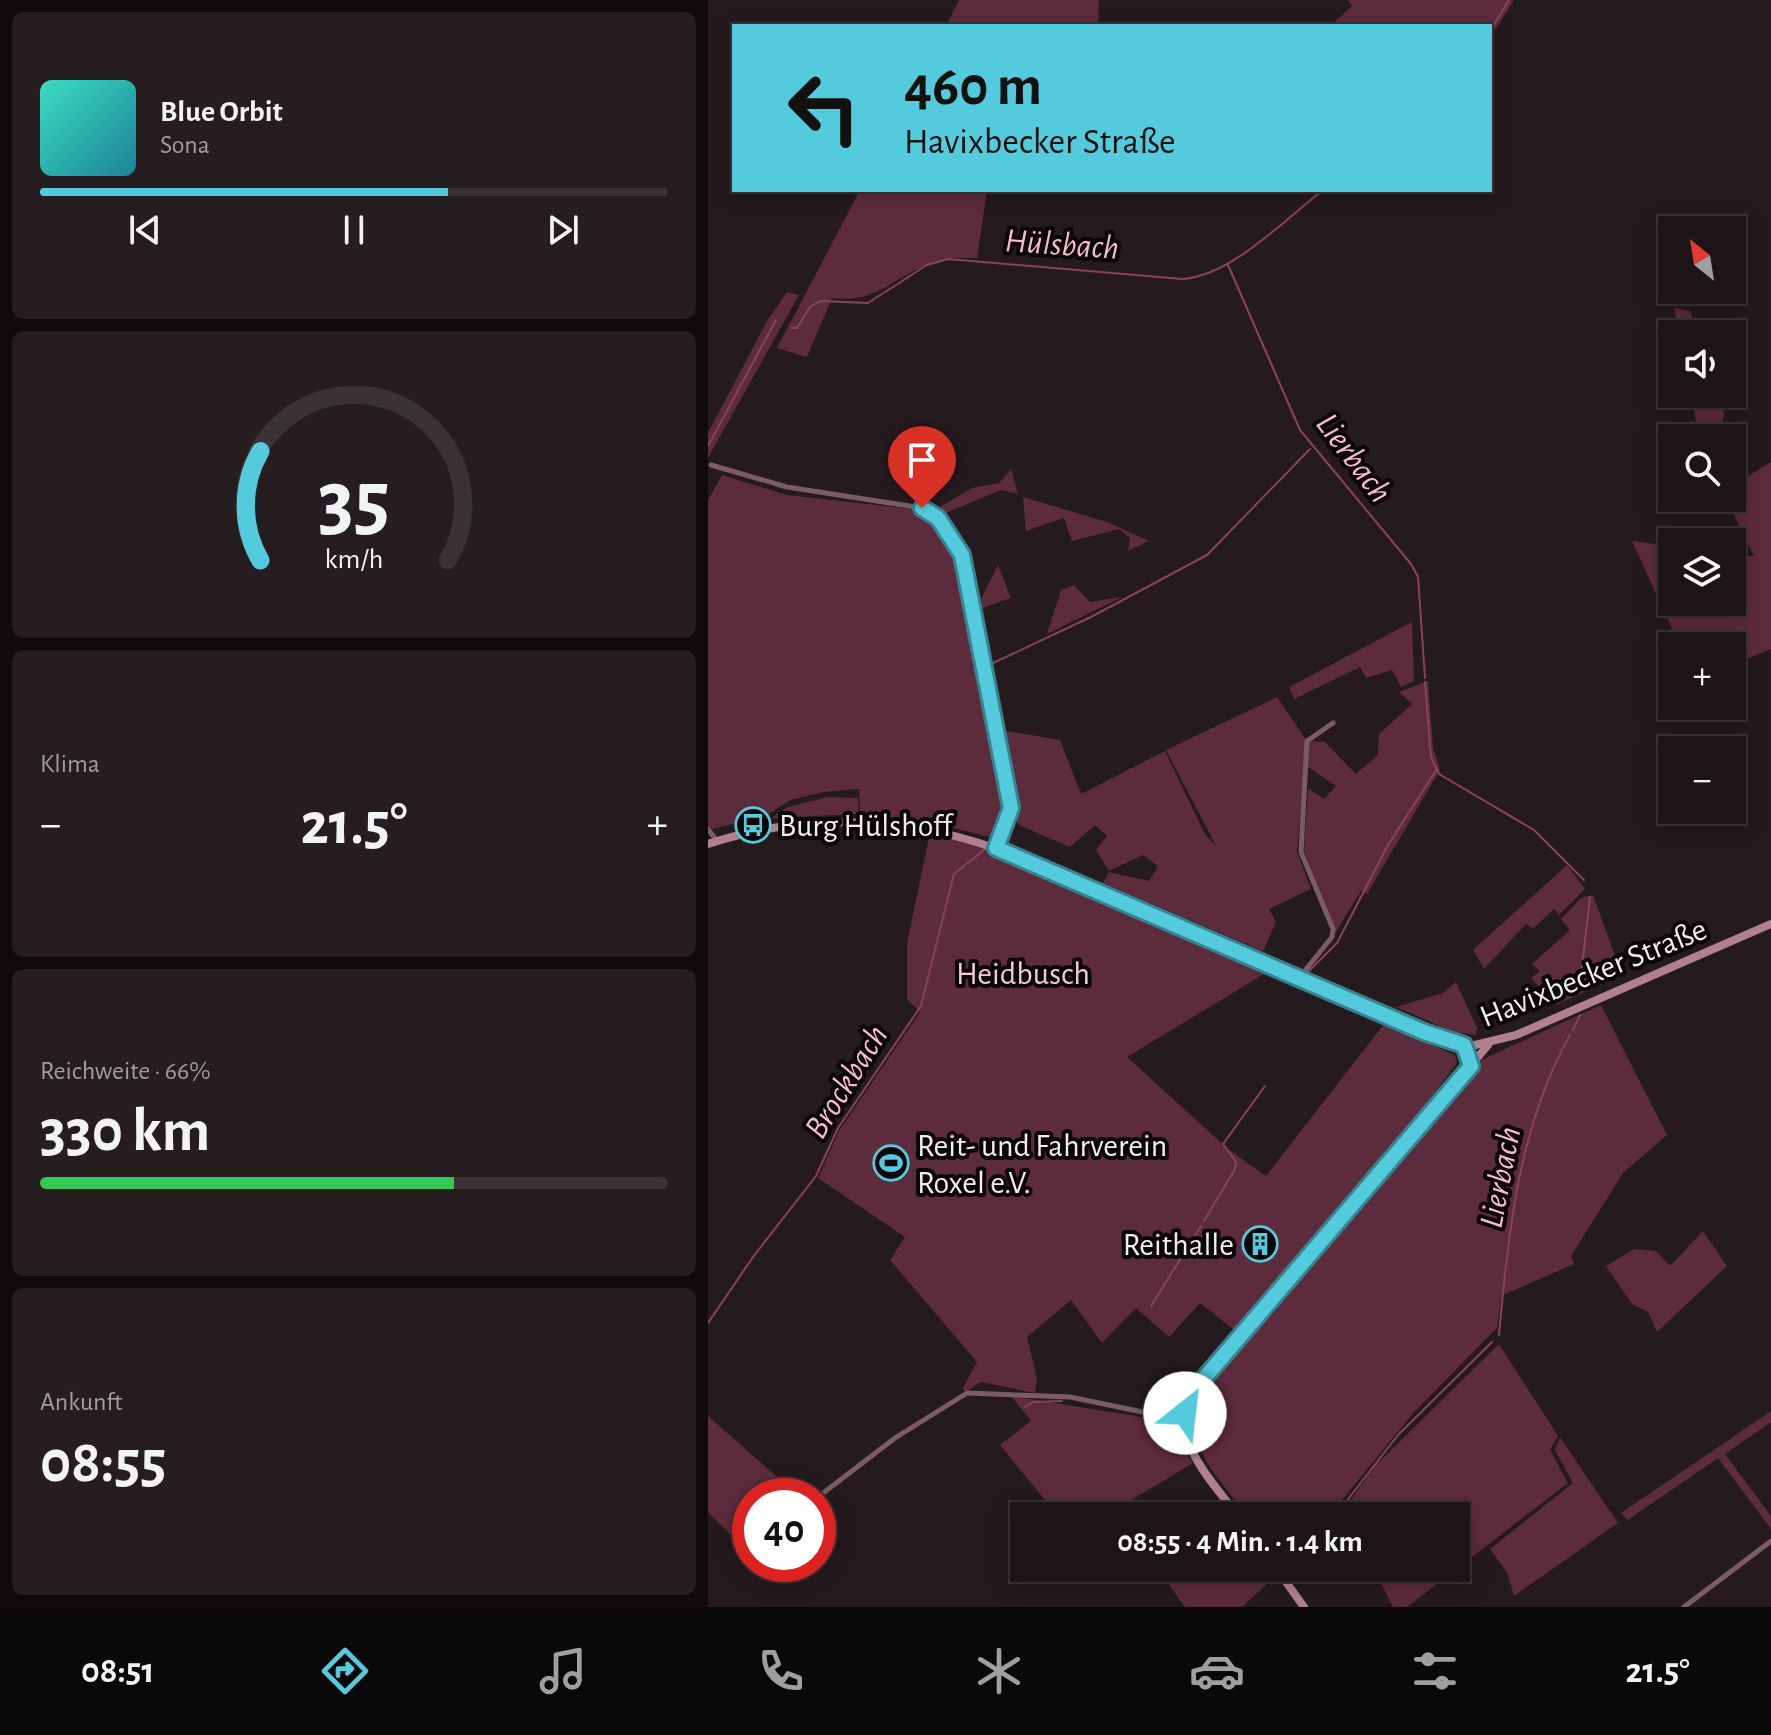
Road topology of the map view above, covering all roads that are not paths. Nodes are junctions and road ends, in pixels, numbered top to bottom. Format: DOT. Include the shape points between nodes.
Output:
graph roads {
  1 [pos="711,465"];
  2 [pos="1333,723"];
  3 [pos="708,829"];
  4 [pos="712,842"];
  5 [pos="996,848"];
  6 [pos="1771,924"];
  7 [pos="1299,978"];
  8 [pos="1489,1044"];
  9 [pos="1464,1045"];
  10 [pos="1471,1066"];
  11 [pos="1189,1399"];
  12 [pos="1167,1417"];
  13 [pos="1190,1448"];
  14 [pos="836,1483"];
  15 [pos="1228,1502"];
  16 [pos="1771,1541"];
  17 [pos="1286,1582"];
  18 [pos="1304,1607"];
  19 [pos="1684,1607"];
  1 -- 5 [label="street" via="787,487 922,508 938,518 962,555 1010,800 1011,814"];
  2 -- 7 [label="street" via="1307,741 1301,852 1332,937"];
  3 -- 4 [label="street"];
  4 -- 5 [label="main road, Havixbecker Straße" via="803,824 864,822 931,830"];
  5 -- 7 [label="main road, Havixbecker Straße"];
  6 -- 8 [label="main road, Havixbecker Straße"];
  7 -- 9 [label="main road, Havixbecker Straße"];
  8 -- 9 [label="main road, Havixbecker Straße"];
  8 -- 10 [label="main road"];
  9 -- 10 [label="main road"];
  10 -- 11 [label="main road"];
  11 -- 12 [label="street"];
  11 -- 13 [label="main road" via="1184,1423"];
  12 -- 13 [label="street"];
  12 -- 14 [label="street" via="1070,1397 967,1393"];
  13 -- 15 [label="main road"];
  16 -- 19 [label="street"];
  17 -- 18 [label="main road"];
}
